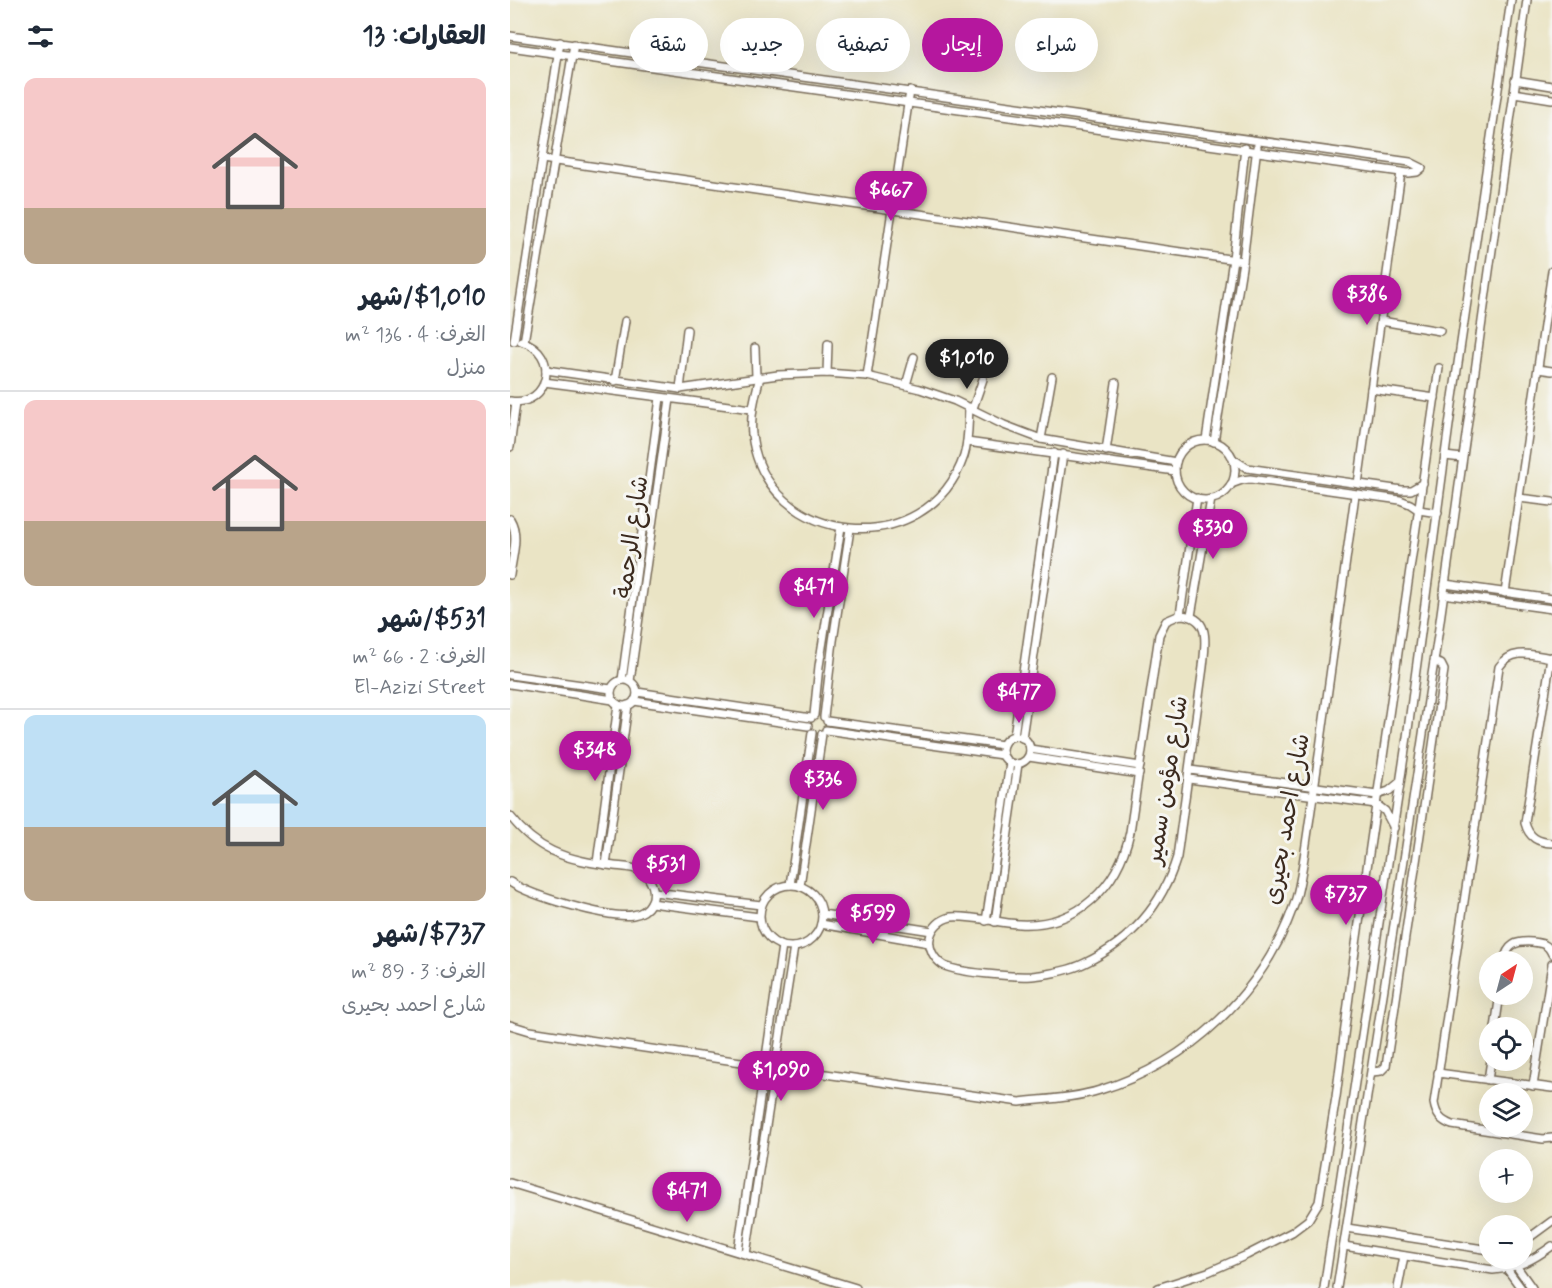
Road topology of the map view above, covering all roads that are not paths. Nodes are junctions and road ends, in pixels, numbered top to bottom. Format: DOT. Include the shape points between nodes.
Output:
graph roads {
  1 [pos="1510,0"];
  2 [pos="1527,0"];
  3 [pos="510,36"];
  4 [pos="560,42"];
  5 [pos="574,44"];
  6 [pos="510,47"];
  7 [pos="558,54"];
  8 [pos="572,56"];
  9 [pos="1515,80"];
  10 [pos="1552,86"];
  11 [pos="910,91"];
  12 [pos="1514,93"];
  13 [pos="1552,99"];
  14 [pos="909,103"];
  15 [pos="1246,139"];
  16 [pos="1258,141"];
  17 [pos="1245,150"];
  18 [pos="1257,151"];
  19 [pos="542,159"];
  20 [pos="553,161"];
  21 [pos="1401,172"];
  22 [pos="893,210"];
  23 [pos="1478,222"];
  24 [pos="1494,224"];
  25 [pos="1233,259"];
  26 [pos="1243,261"];
  27 [pos="1552,271"];
  28 [pos="625,321"];
  29 [pos="1381,321"];
  30 [pos="687,330"];
  31 [pos="1440,331"];
  32 [pos="512,341"];
  33 [pos="524,342"];
  34 [pos="828,344"];
  35 [pos="755,348"];
  36 [pos="914,357"];
  37 [pos="1439,368"];
  38 [pos="1538,369"];
  39 [pos="546,370"];
  40 [pos="1552,371"];
  41 [pos="827,374"];
  42 [pos="867,376"];
  43 [pos="758,377"];
  44 [pos="1052,377"];
  45 [pos="983,379"];
  46 [pos="615,381"];
  47 [pos="544,382"];
  48 [pos="1116,383"];
  49 [pos="906,385"];
  50 [pos="680,389"];
  51 [pos="1371,389"];
  52 [pos="660,398"];
  53 [pos="1435,398"];
  54 [pos="670,399"];
  55 [pos="513,402"];
  56 [pos="971,407"];
  57 [pos="752,409"];
  58 [pos="1041,439"];
  59 [pos="1206,440"];
  60 [pos="968,442"];
  61 [pos="1214,442"];
  62 [pos="510,447"];
  63 [pos="1106,451"];
  64 [pos="1054,453"];
  65 [pos="1063,454"];
  66 [pos="1445,456"];
  67 [pos="1462,458"];
  68 [pos="1233,459"];
  69 [pos="1176,462"];
  70 [pos="1175,471"];
  71 [pos="1423,483"];
  72 [pos="1232,484"];
  73 [pos="1358,484"];
  74 [pos="1355,495"];
  75 [pos="1197,498"];
  76 [pos="1519,498"];
  77 [pos="1211,499"];
  78 [pos="1552,502"];
  79 [pos="1419,510"];
  80 [pos="1438,513"];
  81 [pos="510,519"];
  82 [pos="841,527"];
  83 [pos="850,529"];
  84 [pos="510,575"];
  85 [pos="832,578"];
  86 [pos="842,580"];
  87 [pos="1444,584"];
  88 [pos="1505,593"];
  89 [pos="1443,594"];
  90 [pos="1552,599"];
  91 [pos="1552,609"];
  92 [pos="1180,615"];
  93 [pos="1191,616"];
  94 [pos="1551,658"];
  95 [pos="1434,662"];
  96 [pos="510,675"];
  97 [pos="626,681"];
  98 [pos="510,684"];
  99 [pos="611,689"];
  100 [pos="637,692"];
  101 [pos="616,702"];
  102 [pos="631,703"];
  103 [pos="825,719"];
  104 [pos="811,720"];
  105 [pos="824,732"];
  106 [pos="812,733"];
  107 [pos="1014,736"];
  108 [pos="1407,737"];
  109 [pos="1022,738"];
  110 [pos="1422,739"];
  111 [pos="1003,745"];
  112 [pos="1029,753"];
  113 [pos="1002,755"];
  114 [pos="1014,764"];
  115 [pos="1140,766"];
  116 [pos="1190,770"];
  117 [pos="1139,774"];
  118 [pos="1189,779"];
  119 [pos="1400,782"];
  120 [pos="1314,787"];
  121 [pos="1377,795"];
  122 [pos="1313,796"];
  123 [pos="1376,804"];
  124 [pos="510,816"];
  125 [pos="1394,828"];
  126 [pos="1552,843"];
  127 [pos="597,863"];
  128 [pos="606,865"];
  129 [pos="510,882"];
  130 [pos="790,885"];
  131 [pos="800,886"];
  132 [pos="654,892"];
  133 [pos="651,903"];
  134 [pos="761,905"];
  135 [pos="822,914"];
  136 [pos="759,917"];
  137 [pos="986,921"];
  138 [pos="995,922"];
  139 [pos="822,924"];
  140 [pos="932,931"];
  141 [pos="929,943"];
  142 [pos="782,946"];
  143 [pos="794,947"];
  144 [pos="1508,951"];
  145 [pos="1552,954"];
  146 [pos="1552,964"];
  147 [pos="1368,997"];
  148 [pos="1383,999"];
  149 [pos="510,1025"];
  150 [pos="764,1065"];
  151 [pos="774,1067"];
  152 [pos="1489,1071"];
  153 [pos="1372,1072"];
  154 [pos="1438,1073"];
  155 [pos="1488,1080"];
  156 [pos="1510,1083"];
  157 [pos="1533,1086"];
  158 [pos="1552,1088"];
  159 [pos="1552,1138"];
  160 [pos="1346,1149"];
  161 [pos="1359,1151"];
  162 [pos="510,1183"];
  163 [pos="1552,1221"];
  164 [pos="1347,1228"];
  165 [pos="1533,1234"];
  166 [pos="1344,1246"];
  167 [pos="1552,1246"];
  168 [pos="1479,1248"];
  169 [pos="738,1251"];
  170 [pos="746,1254"];
  171 [pos="1404,1256"];
  172 [pos="1533,1259"];
  173 [pos="1479,1268"];
  174 [pos="1507,1269"];
  175 [pos="1518,1269"];
  176 [pos="856,1288"];
  177 [pos="1158,1288"];
  178 [pos="1324,1288"];
  179 [pos="1337,1288"];
  180 [pos="1398,1288"];
  181 [pos="1521,1288"];
  182 [pos="1532,1288"];
  1 -- 23 [label="street"];
  2 -- 9 [label="street"];
  3 -- 4 [label="street"];
  4 -- 5 [label="street"];
  4 -- 7 [label="street"];
  5 -- 8 [label="street"];
  5 -- 11 [label="street"];
  6 -- 7 [label="street"];
  7 -- 8 [label="street"];
  7 -- 19 [label="street"];
  8 -- 14 [label="street"];
  8 -- 20 [label="street"];
  9 -- 10 [label="street"];
  9 -- 12 [label="street"];
  11 -- 14 [label="street"];
  11 -- 15 [label="street"];
  12 -- 13 [label="street"];
  12 -- 24 [label="street"];
  14 -- 17 [label="street"];
  14 -- 22 [label="street"];
  15 -- 16 [label="street"];
  15 -- 17 [label="street"];
  16 -- 18 [label="street"];
  16 -- 21 [label="street" via="1410,162 1422,168"];
  17 -- 18 [label="street"];
  17 -- 25 [label="street"];
  18 -- 21 [label="street"];
  18 -- 26 [label="street"];
  19 -- 20 [label="street"];
  19 -- 32 [label="street"];
  20 -- 22 [label="street"];
  20 -- 33 [label="street"];
  21 -- 29 [label="street"];
  22 -- 25 [label="street"];
  22 -- 42 [label="street"];
  23 -- 24 [label="street"];
  23 -- 66 [label="street"];
  24 -- 67 [label="street"];
  25 -- 26 [label="street"];
  25 -- 59 [label="street"];
  26 -- 61 [label="street"];
  27 -- 38 [label="street"];
  28 -- 46 [label="street"];
  29 -- 31 [label="street"];
  29 -- 51 [label="street"];
  30 -- 50 [label="street"];
  32 -- 33 [label="street"];
  33 -- 39 [label="street" via="537,350"];
  34 -- 41 [label="street"];
  35 -- 43 [label="street"];
  36 -- 49 [label="street"];
  37 -- 53 [label="street"];
  38 -- 40 [label="street"];
  38 -- 76 [label="street"];
  39 -- 46 [label="street"];
  39 -- 47 [label="street"];
  41 -- 42 [label="street"];
  41 -- 43 [label="street"];
  42 -- 49 [label="street"];
  43 -- 50 [label="street"];
  43 -- 57 [label="street"];
  44 -- 58 [label="street"];
  45 -- 56 [label="street"];
  46 -- 50 [label="street"];
  47 -- 52 [label="street"];
  47 -- 55 [label="street" via="536,394"];
  48 -- 63 [label="street"];
  49 -- 56 [label="street"];
  51 -- 53 [label="street"];
  51 -- 73 [label="street"];
  52 -- 54 [label="street"];
  52 -- 97 [label="street, شارع الرحمة"];
  53 -- 71 [label="street"];
  54 -- 57 [label="street"];
  54 -- 97 [label="street, شارع الرحمة"];
  55 -- 62 [label="street"];
  56 -- 58 [label="street"];
  56 -- 60 [label="street"];
  57 -- 82 [label="street" via="754,447 777,491 805,515"];
  58 -- 63 [label="street"];
  59 -- 61 [label="street"];
  59 -- 69 [label="street" via="1184,448"];
  60 -- 64 [label="street"];
  60 -- 83 [label="street" via="951,482 920,512 879,528"];
  61 -- 68 [label="street"];
  63 -- 69 [label="street"];
  64 -- 65 [label="street"];
  64 -- 107 [label="street"];
  65 -- 70 [label="street"];
  65 -- 109 [label="street"];
  66 -- 67 [label="street"];
  66 -- 80 [label="street"];
  67 -- 87 [label="street"];
  68 -- 72 [label="street"];
  68 -- 73 [label="street" via="1247,468"];
  69 -- 70 [label="street"];
  70 -- 75 [label="street" via="1182,488"];
  71 -- 73 [label="street" via="1407,490"];
  71 -- 79 [label="street"];
  72 -- 74 [label="street" via="1250,479"];
  72 -- 77 [label="street"];
  74 -- 79 [label="street" via="1406,502"];
  74 -- 120 [label="street, شارع احمد بحيرى"];
  75 -- 77 [label="street"];
  75 -- 92 [label="street"];
  76 -- 78 [label="street"];
  76 -- 88 [label="street"];
  77 -- 93 [label="street"];
  79 -- 80 [label="street"];
  79 -- 121 [label="street"];
  80 -- 108 [label="street"];
  81 -- 84 [label="street" via="515,535"];
  82 -- 83 [label="street"];
  82 -- 85 [label="street"];
  83 -- 86 [label="street"];
  85 -- 86 [label="street"];
  85 -- 104 [label="street"];
  86 -- 103 [label="street"];
  87 -- 88 [label="street"];
  87 -- 89 [label="street"];
  88 -- 90 [label="street"];
  89 -- 91 [label="street"];
  89 -- 95 [label="street"];
  92 -- 93 [label="street"];
  92 -- 115 [label="street, شارع مؤمن سمير" via="1166,621 1159,635"];
  93 -- 116 [label="street, شارع مؤمن سمير" via="1202,625 1206,638"];
  94 -- 126 [label="street" via="1525,824 1534,839"];
  94 -- 154 [label="street" via="1517,654 1509,656 1499,667"];
  95 -- 110 [label="street"];
  95 -- 153 [label="street" via="1444,670 1386,1066"];
  96 -- 99 [label="street"];
  97 -- 99 [label="street" via="615,683"];
  97 -- 100 [label="street"];
  98 -- 101 [label="street"];
  99 -- 101 [label="street"];
  100 -- 102 [label="street"];
  100 -- 104 [label="street"];
  101 -- 102 [label="street"];
  101 -- 127 [label="street"];
  102 -- 104 [label="street"];
  102 -- 128 [label="street"];
  103 -- 104 [label="street"];
  103 -- 105 [label="street"];
  103 -- 111 [label="street"];
  104 -- 106 [label="street"];
  105 -- 106 [label="street"];
  105 -- 113 [label="street"];
  105 -- 131 [label="street"];
  106 -- 130 [label="street"];
  107 -- 109 [label="street"];
  107 -- 111 [label="street"];
  108 -- 110 [label="street"];
  108 -- 119 [label="street"];
  109 -- 112 [label="street"];
  110 -- 148 [label="street"];
  111 -- 113 [label="street"];
  112 -- 114 [label="street"];
  112 -- 115 [label="street"];
  112 -- 117 [label="street"];
  113 -- 114 [label="street"];
  114 -- 137 [label="street"];
  114 -- 138 [label="street"];
  115 -- 117 [label="street, شارع مؤمن سمير"];
  116 -- 118 [label="street, شارع مؤمن سمير"];
  116 -- 120 [label="street"];
  117 -- 138 [label="street, شارع مؤمن سمير" via="1122,862 1097,896 1071,914 1051,921"];
  118 -- 122 [label="street"];
  118 -- 141 [label="street, شارع مؤمن سمير" via="1171,876 1151,912 1123,940 1100,955 1050,974 1016,976 945,966 934,957"];
  119 -- 121 [label="street"];
  119 -- 125 [label="street"];
  120 -- 121 [label="street"];
  120 -- 122 [label="street, شارع احمد بحيرى"];
  121 -- 123 [label="street"];
  122 -- 123 [label="street"];
  122 -- 151 [label="street, شارع احمد بحيرى" via="1296,899 1266,962 1227,1013 1199,1038 1150,1069 1100,1090 1020,1102"];
  123 -- 125 [label="street"];
  123 -- 177 [label="street" via="1319,1202 1308,1220 1285,1236 1208,1272"];
  124 -- 127 [label="street" via="550,850"];
  125 -- 147 [label="street"];
  127 -- 128 [label="street"];
  128 -- 132 [label="street" via="642,872"];
  129 -- 133 [label="street" via="549,899 629,915 642,912"];
  130 -- 131 [label="street"];
  130 -- 134 [label="street" via="772,891"];
  131 -- 135 [label="street" via="815,897"];
  132 -- 133 [label="street"];
  132 -- 134 [label="street"];
  133 -- 136 [label="street"];
  134 -- 136 [label="street"];
  135 -- 139 [label="street"];
  135 -- 140 [label="street"];
  136 -- 142 [label="street" via="769,938"];
  137 -- 138 [label="street, شارع مؤمن سمير"];
  137 -- 140 [label="street, شارع مؤمن سمير" via="950,917"];
  139 -- 141 [label="street"];
  139 -- 143 [label="street" via="811,940"];
  140 -- 141 [label="street"];
  142 -- 143 [label="street"];
  142 -- 150 [label="street"];
  143 -- 151 [label="street"];
  144 -- 145 [label="street" via="1520,941 1542,943"];
  146 -- 157 [label="street"];
  147 -- 148 [label="street"];
  147 -- 160 [label="street"];
  148 -- 153 [label="street"];
  149 -- 150 [label="street, شارع احمد بحيرى"];
  150 -- 151 [label="street, شارع احمد بحيرى"];
  150 -- 169 [label="street"];
  151 -- 170 [label="street"];
  152 -- 155 [label="street"];
  153 -- 161 [label="street"];
  154 -- 155 [label="street"];
  154 -- 159 [label="street" via="1434,1103 1437,1115 1446,1123"];
  155 -- 156 [label="street"];
  157 -- 158 [label="street"];
  160 -- 161 [label="street"];
  160 -- 178 [label="street"];
  161 -- 164 [label="street"];
  162 -- 169 [label="street"];
  163 -- 165 [label="street"];
  164 -- 166 [label="street"];
  164 -- 168 [label="street"];
  166 -- 171 [label="street"];
  166 -- 179 [label="street"];
  167 -- 172 [label="street"];
  169 -- 170 [label="street"];
  170 -- 176 [label="street"];
  171 -- 173 [label="street"];
  171 -- 180 [label="street"];
  174 -- 181 [label="street"];
  175 -- 182 [label="street"];
}
